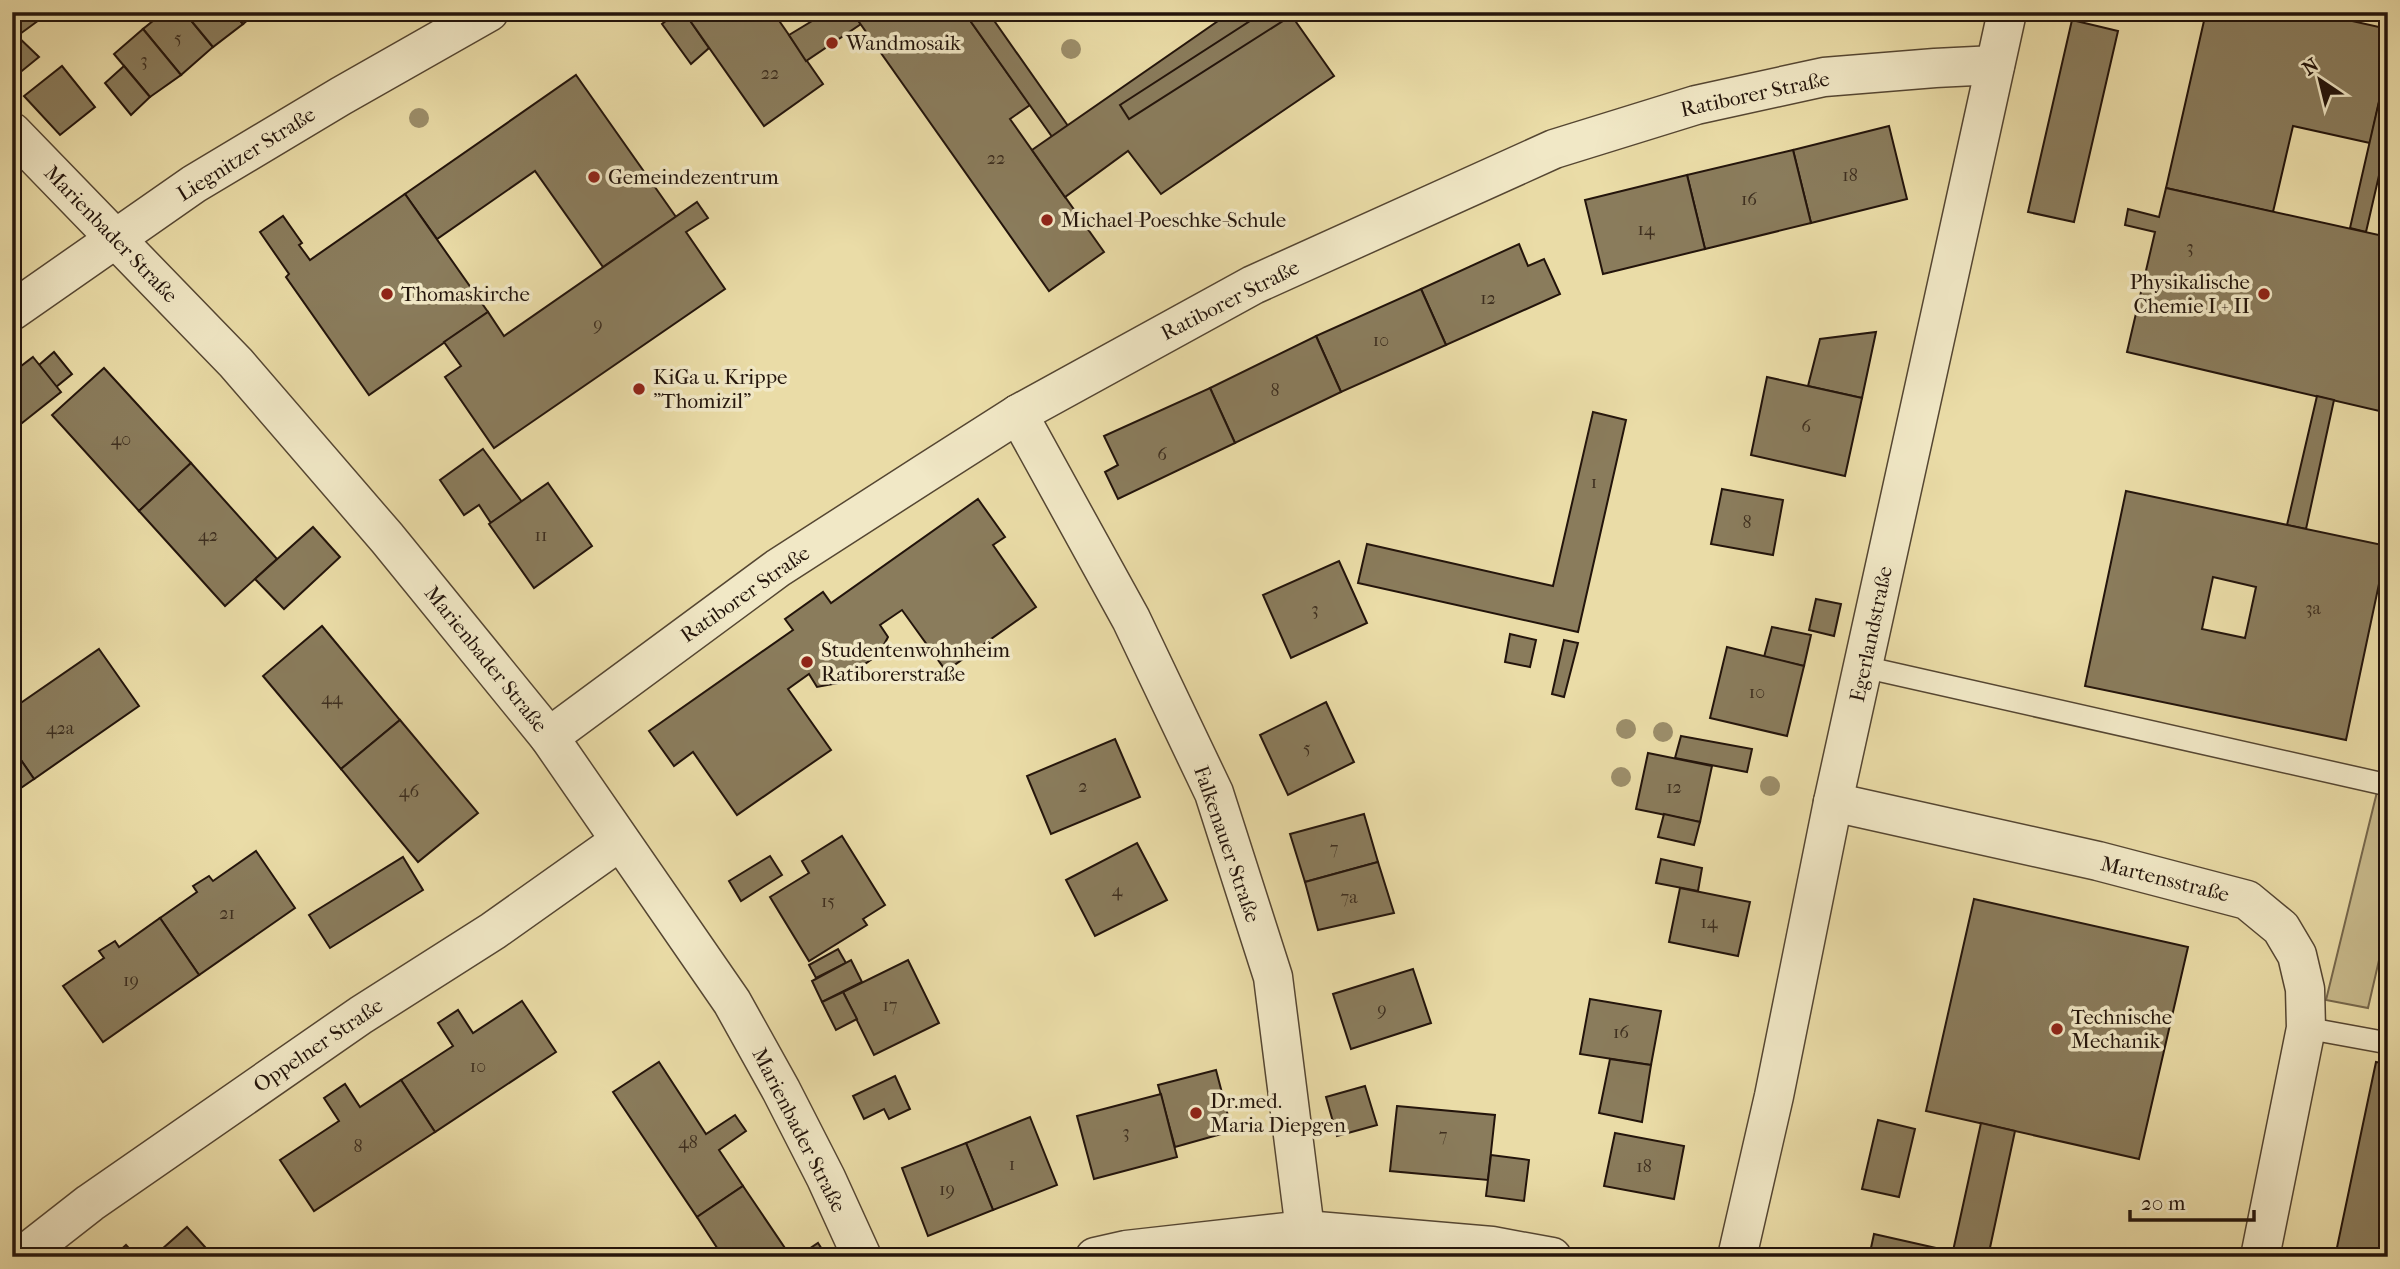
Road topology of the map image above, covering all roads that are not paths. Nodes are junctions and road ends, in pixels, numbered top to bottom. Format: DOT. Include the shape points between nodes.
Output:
graph roads {
  1 [pos="489,12"];
  2 [pos="2007,12"];
  3 [pos="1996,65"];
  4 [pos="12,132"];
  5 [pos="115,239"];
  6 [pos="12,311"];
  7 [pos="1018,414"];
  8 [pos="1864,667"];
  9 [pos="549,737"];
  10 [pos="2388,785"];
  11 [pos="1833,802"];
  12 [pos="620,841"];
  13 [pos="2306,1028"];
  14 [pos="2388,1043"];
  15 [pos="1304,1230"];
  16 [pos="21,1257"];
  17 [pos="862,1257"];
  18 [pos="1095,1257"];
  19 [pos="1552,1257"];
  20 [pos="1737,1257"];
  21 [pos="2260,1257"];
  1 -- 5 [label="street, Liegnitzer Straße" via="222,167"];
  2 -- 3 [label="street, Egerlandstraße"];
  3 -- 7 [label="street, Ratiborer Straße" via="1824,77 1696,105 1553,149 1253,285"];
  3 -- 8 [label="street, Egerlandstraße"];
  4 -- 5 [label="street, Marienbader Straße"];
  5 -- 6 [label="street, Liegnitzer Straße"];
  5 -- 9 [label="street, Marienbader Straße" via="236,363"];
  7 -- 9 [label="street, Ratiborer Straße" via="778,568"];
  7 -- 15 [label="street, Falkenauer Straße" via="1131,620 1214,793 1273,977"];
  8 -- 10 [label="lane"];
  8 -- 11 [label="street, Egerlandstraße"];
  9 -- 12 [label="street, Marienbader Straße"];
  11 -- 13 [label="street, Martensstraße" via="2247,900 2281,928 2297,955 2305,989"];
  11 -- 20 [label="street, Egerlandstraße"];
  12 -- 16 [label="street, Oppelner Straße" via="493,932 361,1015 90,1203"];
  12 -- 17 [label="street, Marienbader Straße" via="732,1002 826,1178"];
  13 -- 14 [label="lane"];
  13 -- 21 [label="street, Martensstraße"];
  15 -- 18 [label="street"];
  15 -- 19 [label="street" via="1492,1246"];
}
